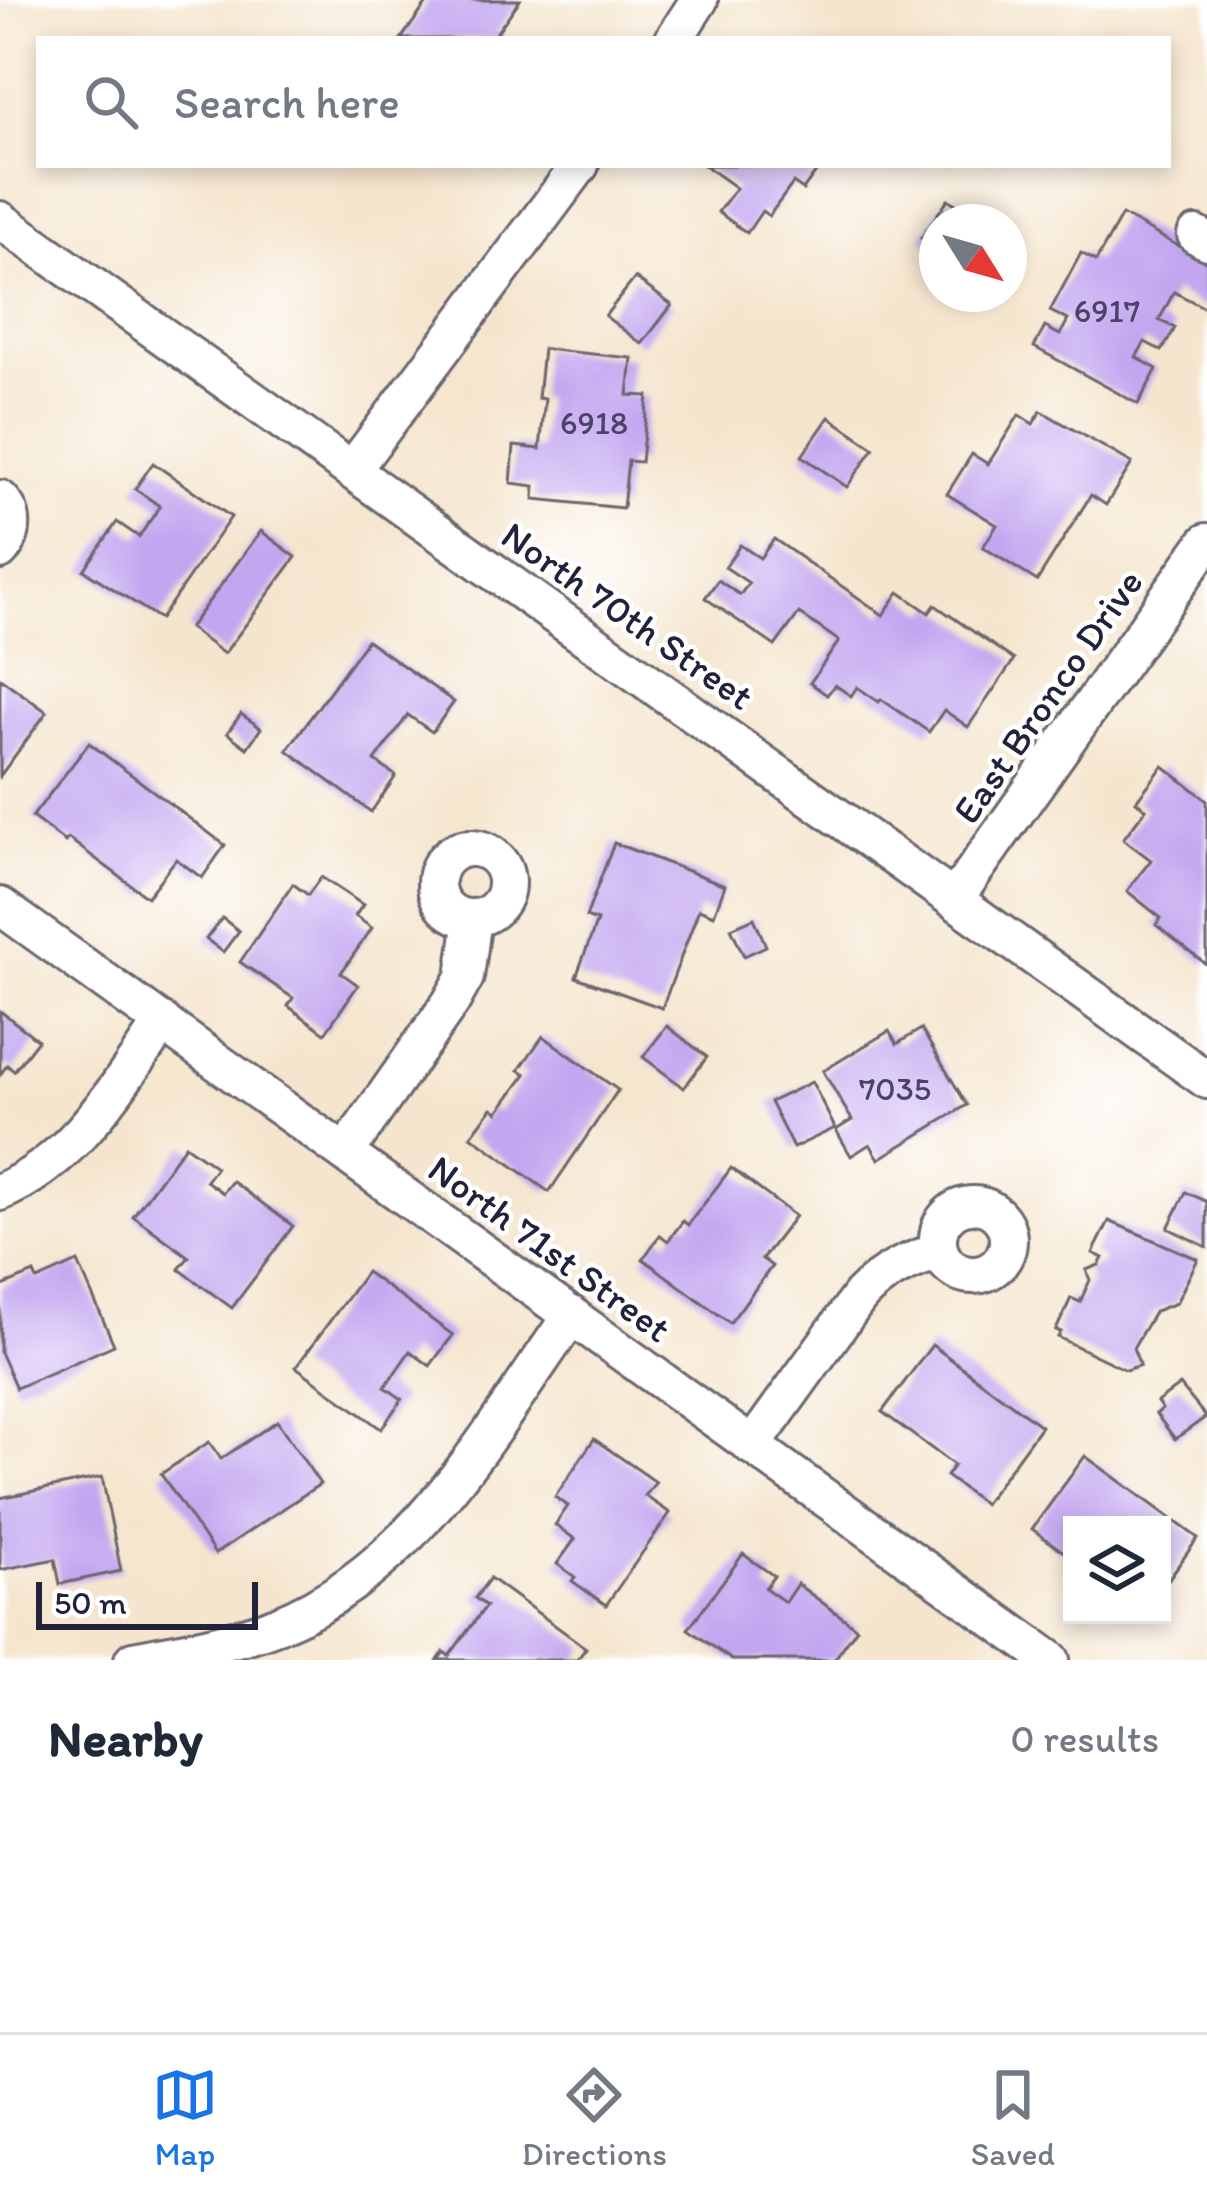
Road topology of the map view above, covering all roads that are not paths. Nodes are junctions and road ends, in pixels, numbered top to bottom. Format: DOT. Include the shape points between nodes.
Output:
graph roads {
  1 [pos="699,0"];
  2 [pos="676,36"];
  3 [pos="578,168"];
  4 [pos="0,220"];
  5 [pos="352,470"];
  6 [pos="0,499"];
  7 [pos="1207,542"];
  8 [pos="0,551"];
  9 [pos="955,898"];
  10 [pos="0,906"];
  11 [pos="473,918"];
  12 [pos="163,1022"];
  13 [pos="1207,1080"];
  14 [pos="345,1153"];
  15 [pos="0,1192"];
  16 [pos="939,1251"];
  17 [pos="572,1315"];
  18 [pos="752,1446"];
  19 [pos="133,1660"];
  20 [pos="1051,1660"];
  1 -- 2 [label="street"];
  3 -- 5 [label="street"];
  4 -- 5 [label="street, North 70th Street"];
  5 -- 9 [label="street, North 70th Street"];
  6 -- 8 [label="street" via="12,526"];
  7 -- 9 [label="street, East Bronco Drive"];
  9 -- 13 [label="street, North 70th Street"];
  10 -- 12 [label="street, North 71st Street"];
  11 -- 14 [label="street" via="465,977 452,1002"];
  12 -- 14 [label="street, North 71st Street"];
  12 -- 15 [label="street" via="93,1120 26,1182"];
  14 -- 17 [label="street, North 71st Street"];
  16 -- 18 [label="street" via="880,1275"];
  17 -- 18 [label="street, North 71st Street"];
  17 -- 19 [label="street" via="429,1514 385,1558 278,1624"];
  18 -- 20 [label="street, North 71st Street"];
}
